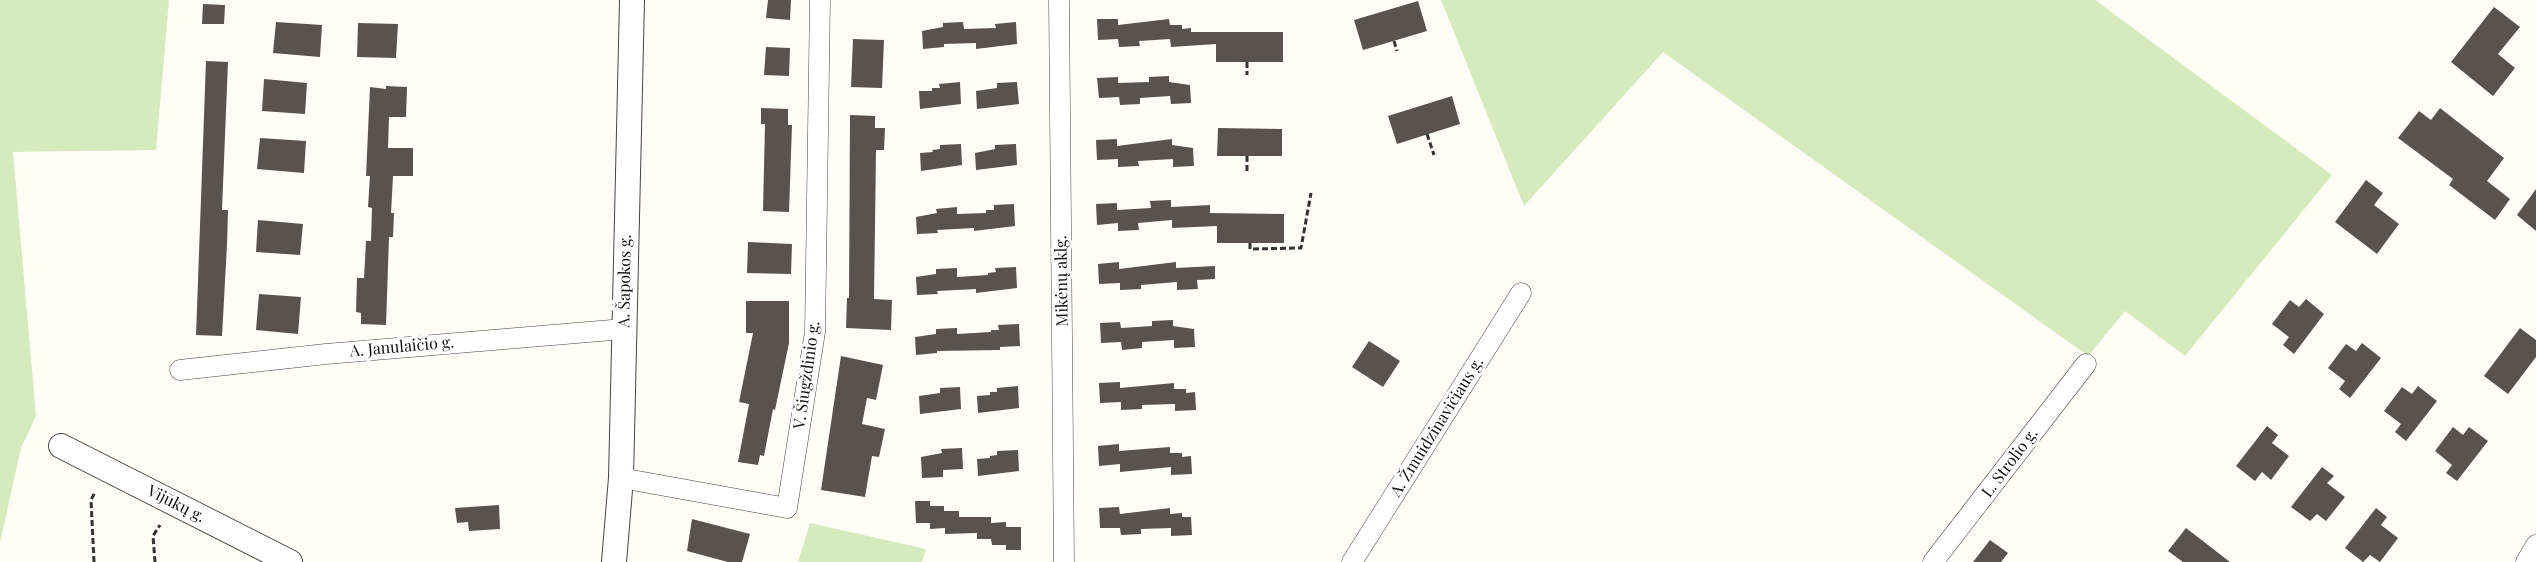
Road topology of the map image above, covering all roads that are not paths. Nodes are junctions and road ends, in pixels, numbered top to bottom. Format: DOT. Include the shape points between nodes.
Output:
graph roads {
  1 [pos="632,0"];
  2 [pos="820,0"];
  3 [pos="1059,0"];
  4 [pos="1521,293"];
  5 [pos="624,329"];
  6 [pos="2086,364"];
  7 [pos="180,370"];
  8 [pos="61,446"];
  9 [pos="621,478"];
  10 [pos="2536,544"];
  11 [pos="290,562"];
  12 [pos="615,562"];
  13 [pos="1064,562"];
  14 [pos="1352,562"];
  15 [pos="1933,562"];
  16 [pos="2526,562"];
  1 -- 5 [label="street, A. Šapokos g."];
  2 -- 9 [label="street, V. Šiugždinio g." via="815,332 787,508"];
  3 -- 13 [label="street, Mikėnų aklg."];
  4 -- 14 [label="street, A. Žmuidzinavičiaus g."];
  5 -- 7 [label="street, A. Janulaičio g."];
  5 -- 9 [label="street, A. Šapokos g."];
  6 -- 15 [label="street, L. Strolio g."];
  8 -- 11 [label="street, Vijūkų g."];
  9 -- 12 [label="street, A. Šapokos g."];
  10 -- 16 [label="street"];
}
